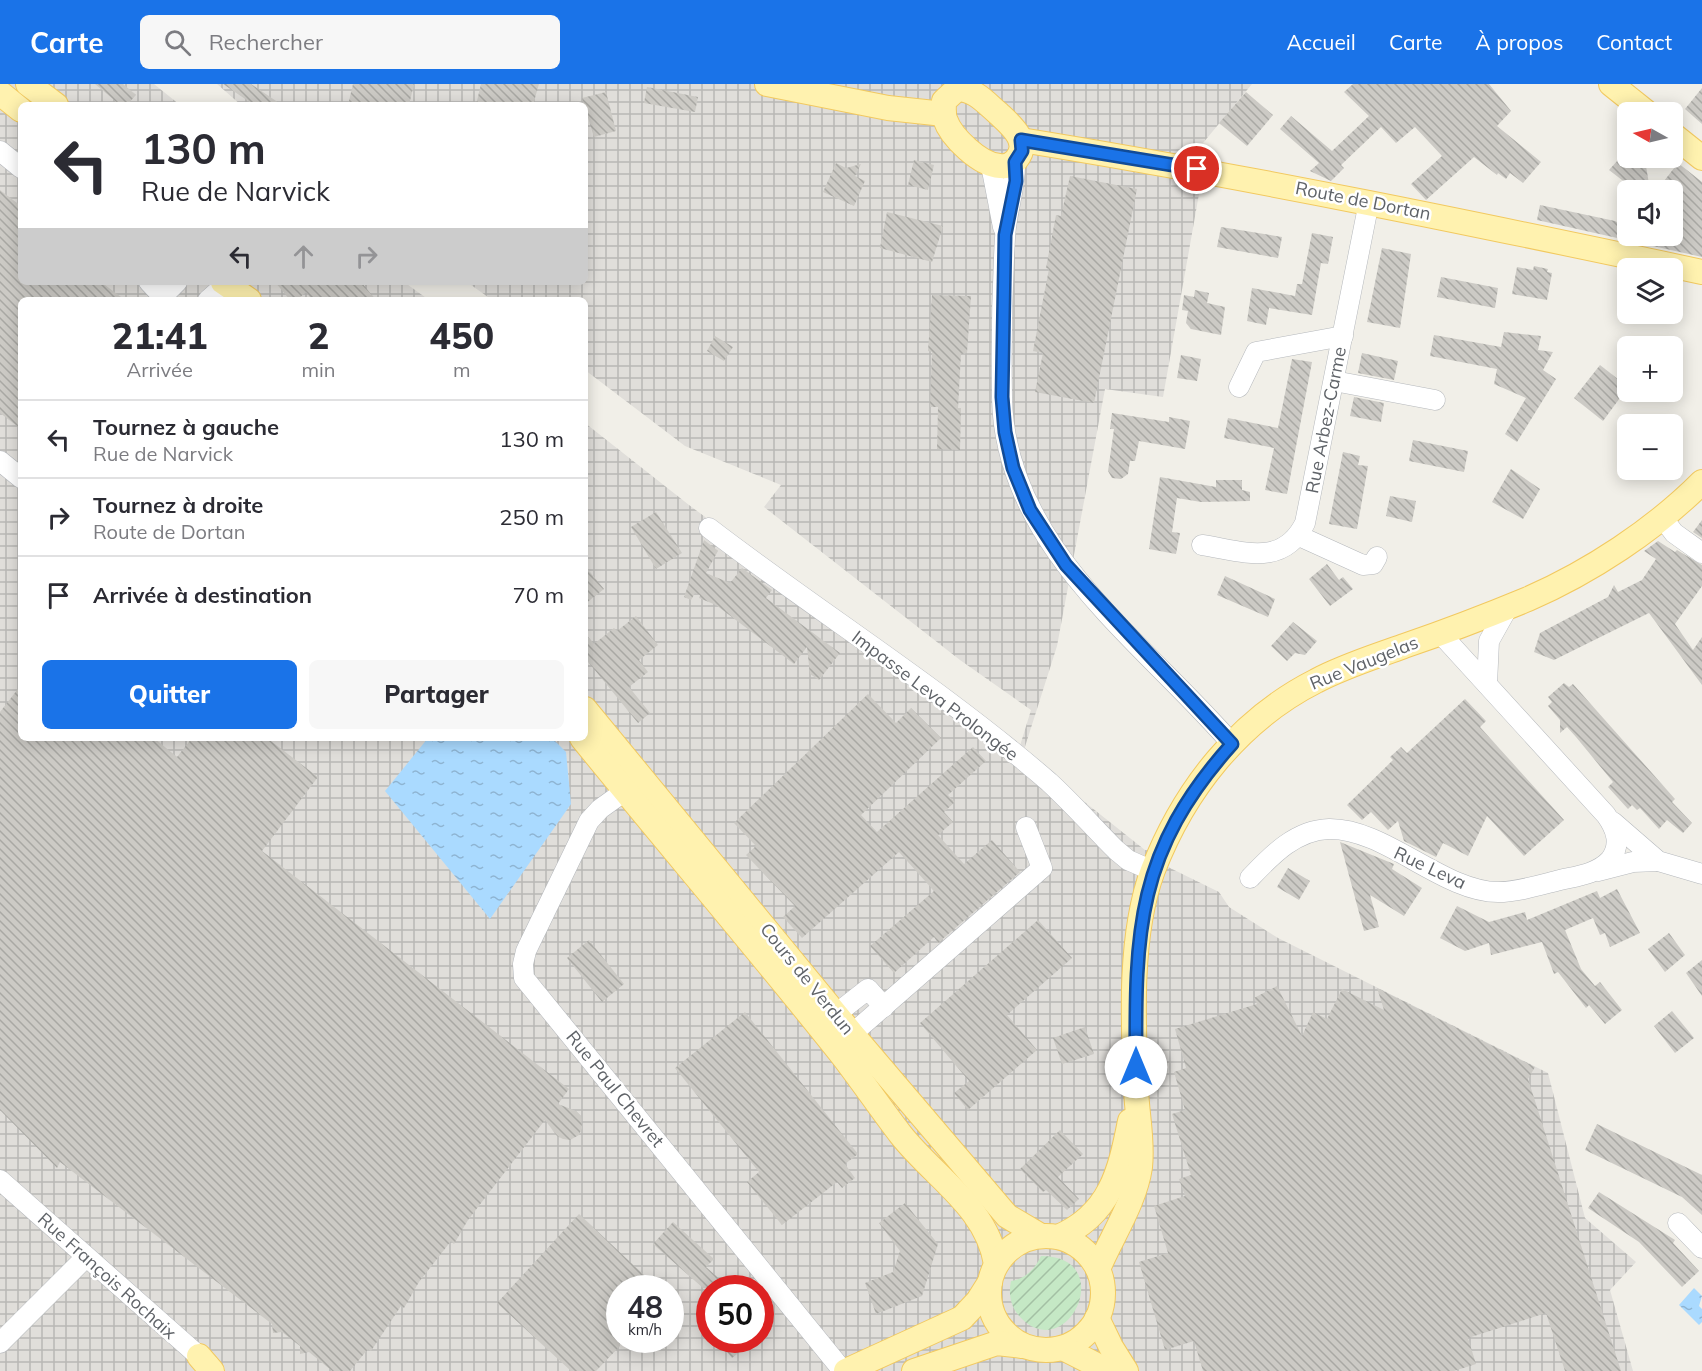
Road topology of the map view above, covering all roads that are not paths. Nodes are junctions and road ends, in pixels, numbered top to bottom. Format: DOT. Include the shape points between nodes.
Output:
graph roads {
  1 [pos="28,84"];
  2 [pos="767,84"];
  3 [pos="1611,84"];
  4 [pos="977,90"];
  5 [pos="0,93"];
  6 [pos="948,97"];
  7 [pos="52,102"];
  8 [pos="1634,102"];
  9 [pos="18,108"];
  10 [pos="1683,143"];
  11 [pos="0,151"];
  12 [pos="1018,151"];
  13 [pos="1702,158"];
  14 [pos="991,165"];
  15 [pos="18,166"];
  16 [pos="1369,202"];
  17 [pos="1005,235"];
  18 [pos="1702,272"];
  19 [pos="152,285"];
  20 [pos="219,290"];
  21 [pos="164,297"];
  22 [pos="241,297"];
  23 [pos="1343,336"];
  24 [pos="1334,381"];
  25 [pos="1239,387"];
  26 [pos="1435,400"];
  27 [pos="0,461"];
  28 [pos="18,476"];
  29 [pos="1702,482"];
  30 [pos="1662,517"];
  31 [pos="709,528"];
  32 [pos="1299,536"];
  33 [pos="1202,545"];
  34 [pos="1702,553"];
  35 [pos="1377,557"];
  36 [pos="1508,607"];
  37 [pos="1440,633"];
  38 [pos="1487,684"];
  39 [pos="588,713"];
  40 [pos="584,741"];
  41 [pos="1232,744"];
  42 [pos="625,791"];
  43 [pos="1606,815"];
  44 [pos="1026,827"];
  45 [pos="1157,861"];
  46 [pos="1658,861"];
  47 [pos="1595,872"];
  48 [pos="1702,874"];
  49 [pos="1250,878"];
  50 [pos="884,1007"];
  51 [pos="836,1014"];
  52 [pos="852,1034"];
  53 [pos="1136,1092"];
  54 [pos="0,1180"];
  55 [pos="1678,1223"];
  56 [pos="1049,1236"];
  57 [pos="1702,1248"];
  58 [pos="86,1257"];
  59 [pos="1098,1269"];
  60 [pos="993,1273"];
  61 [pos="1097,1318"];
  62 [pos="0,1343"];
  63 [pos="1022,1346"];
  64 [pos="1064,1348"];
  65 [pos="208,1366"];
  66 [pos="845,1371"];
  67 [pos="914,1371"];
  68 [pos="1108,1371"];
  69 [pos="1126,1371"];
  1 -- 7 [label="main road"];
  2 -- 6 [label="main road" via="888,108"];
  3 -- 8 [label="main road"];
  4 -- 6 [label="main road" via="963,89"];
  4 -- 12 [label="main road" via="1009,124"];
  5 -- 9 [label="main road"];
  6 -- 14 [label="main road" via="951,129"];
  10 -- 13 [label="main road"];
  11 -- 15 [label="street"];
  12 -- 14 [label="main road, Route de Dortan" via="1001,167"];
  12 -- 16 [label="main road, Route de Dortan" via="1197,169"];
  12 -- 17 [label="street"];
  14 -- 17 [label="street"];
  16 -- 18 [label="main road, Route de Dortan"];
  16 -- 23 [label="street, Rue Arbez-Carme"];
  17 -- 41 [label="street" via="1003,419 1021,491 1066,565"];
  19 -- 21 [label="street"];
  20 -- 22 [label="main road"];
  23 -- 24 [label="street, Rue Arbez-Carme"];
  23 -- 25 [label="street" via="1256,352"];
  24 -- 26 [label="street"];
  24 -- 32 [label="street, Rue Arbez-Carme" via="1310,501"];
  27 -- 28 [label="street"];
  29 -- 30 [label="main road, Rue Vaugelas"];
  30 -- 34 [label="street" via="1674,533"];
  30 -- 36 [label="main road, Rue Vaugelas" via="1572,577"];
  31 -- 45 [label="street, Impasse Leva Prolongée" via="777,581 944,698 1049,783 1128,860"];
  32 -- 33 [label="street" via="1291,546 1260,554"];
  32 -- 35 [label="street" via="1363,565 1372,564"];
  36 -- 37 [label="main road, Rue Vaugelas"];
  36 -- 38 [label="street" via="1489,641"];
  37 -- 38 [label="street"];
  37 -- 41 [label="main road, Rue Vaugelas" via="1315,681 1271,709"];
  38 -- 43 [label="street"];
  39 -- 51 [label="main road, Cours de Verdun"];
  40 -- 42 [label="main road, Cours de Verdun"];
  41 -- 45 [label="main road, Rue Vaugelas" via="1198,783"];
  42 -- 60 [label="main road, Cours de Verdun" via="842,1056 902,1136 952,1187 986,1230 994,1247"];
  42 -- 66 [label="street, Rue Paul Chevret" via="589,821 526,951 525,978"];
  43 -- 46 [label="street"];
  43 -- 47 [label="street" via="1616,828 1617,839 1609,860"];
  44 -- 50 [label="street" via="1042,868"];
  45 -- 53 [label="main road, Rue Vaugelas" via="1136,956"];
  46 -- 47 [label="street, Rue Leva" via="1632,862"];
  46 -- 48 [label="street"];
  47 -- 49 [label="street, Rue Leva" via="1527,888 1498,892 1474,889 1364,837 1329,829 1295,839 1276,851"];
  50 -- 51 [label="street" via="868,989"];
  50 -- 52 [label="street"];
  51 -- 52 [label="main road, Cours de Verdun"];
  52 -- 56 [label="main road, Cours de Verdun" via="1007,1216"];
  53 -- 56 [label="main road, Rue Vaugelas" via="1112,1189 1076,1230"];
  53 -- 59 [label="main road, Rue Vaugelas" via="1142,1139 1139,1169 1129,1202"];
  54 -- 58 [label="street, Rue François Rochaix"];
  55 -- 57 [label="street"];
  56 -- 59 [label="main road" via="1074,1243 1088,1253"];
  56 -- 60 [label="main road" via="1024,1240 1008,1250"];
  58 -- 62 [label="street"];
  58 -- 65 [label="street, Rue François Rochaix"];
  59 -- 61 [label="main road" via="1103,1287"];
  60 -- 63 [label="main road" via="989,1301 994,1319 1006,1335"];
  60 -- 66 [label="main road" via="978,1301 962,1318"];
  61 -- 64 [label="main road" via="1082,1338"];
  61 -- 69 [label="main road"];
  63 -- 64 [label="main road" via="1042,1351"];
  63 -- 67 [label="main road" via="997,1343"];
  64 -- 68 [label="main road"];
}
